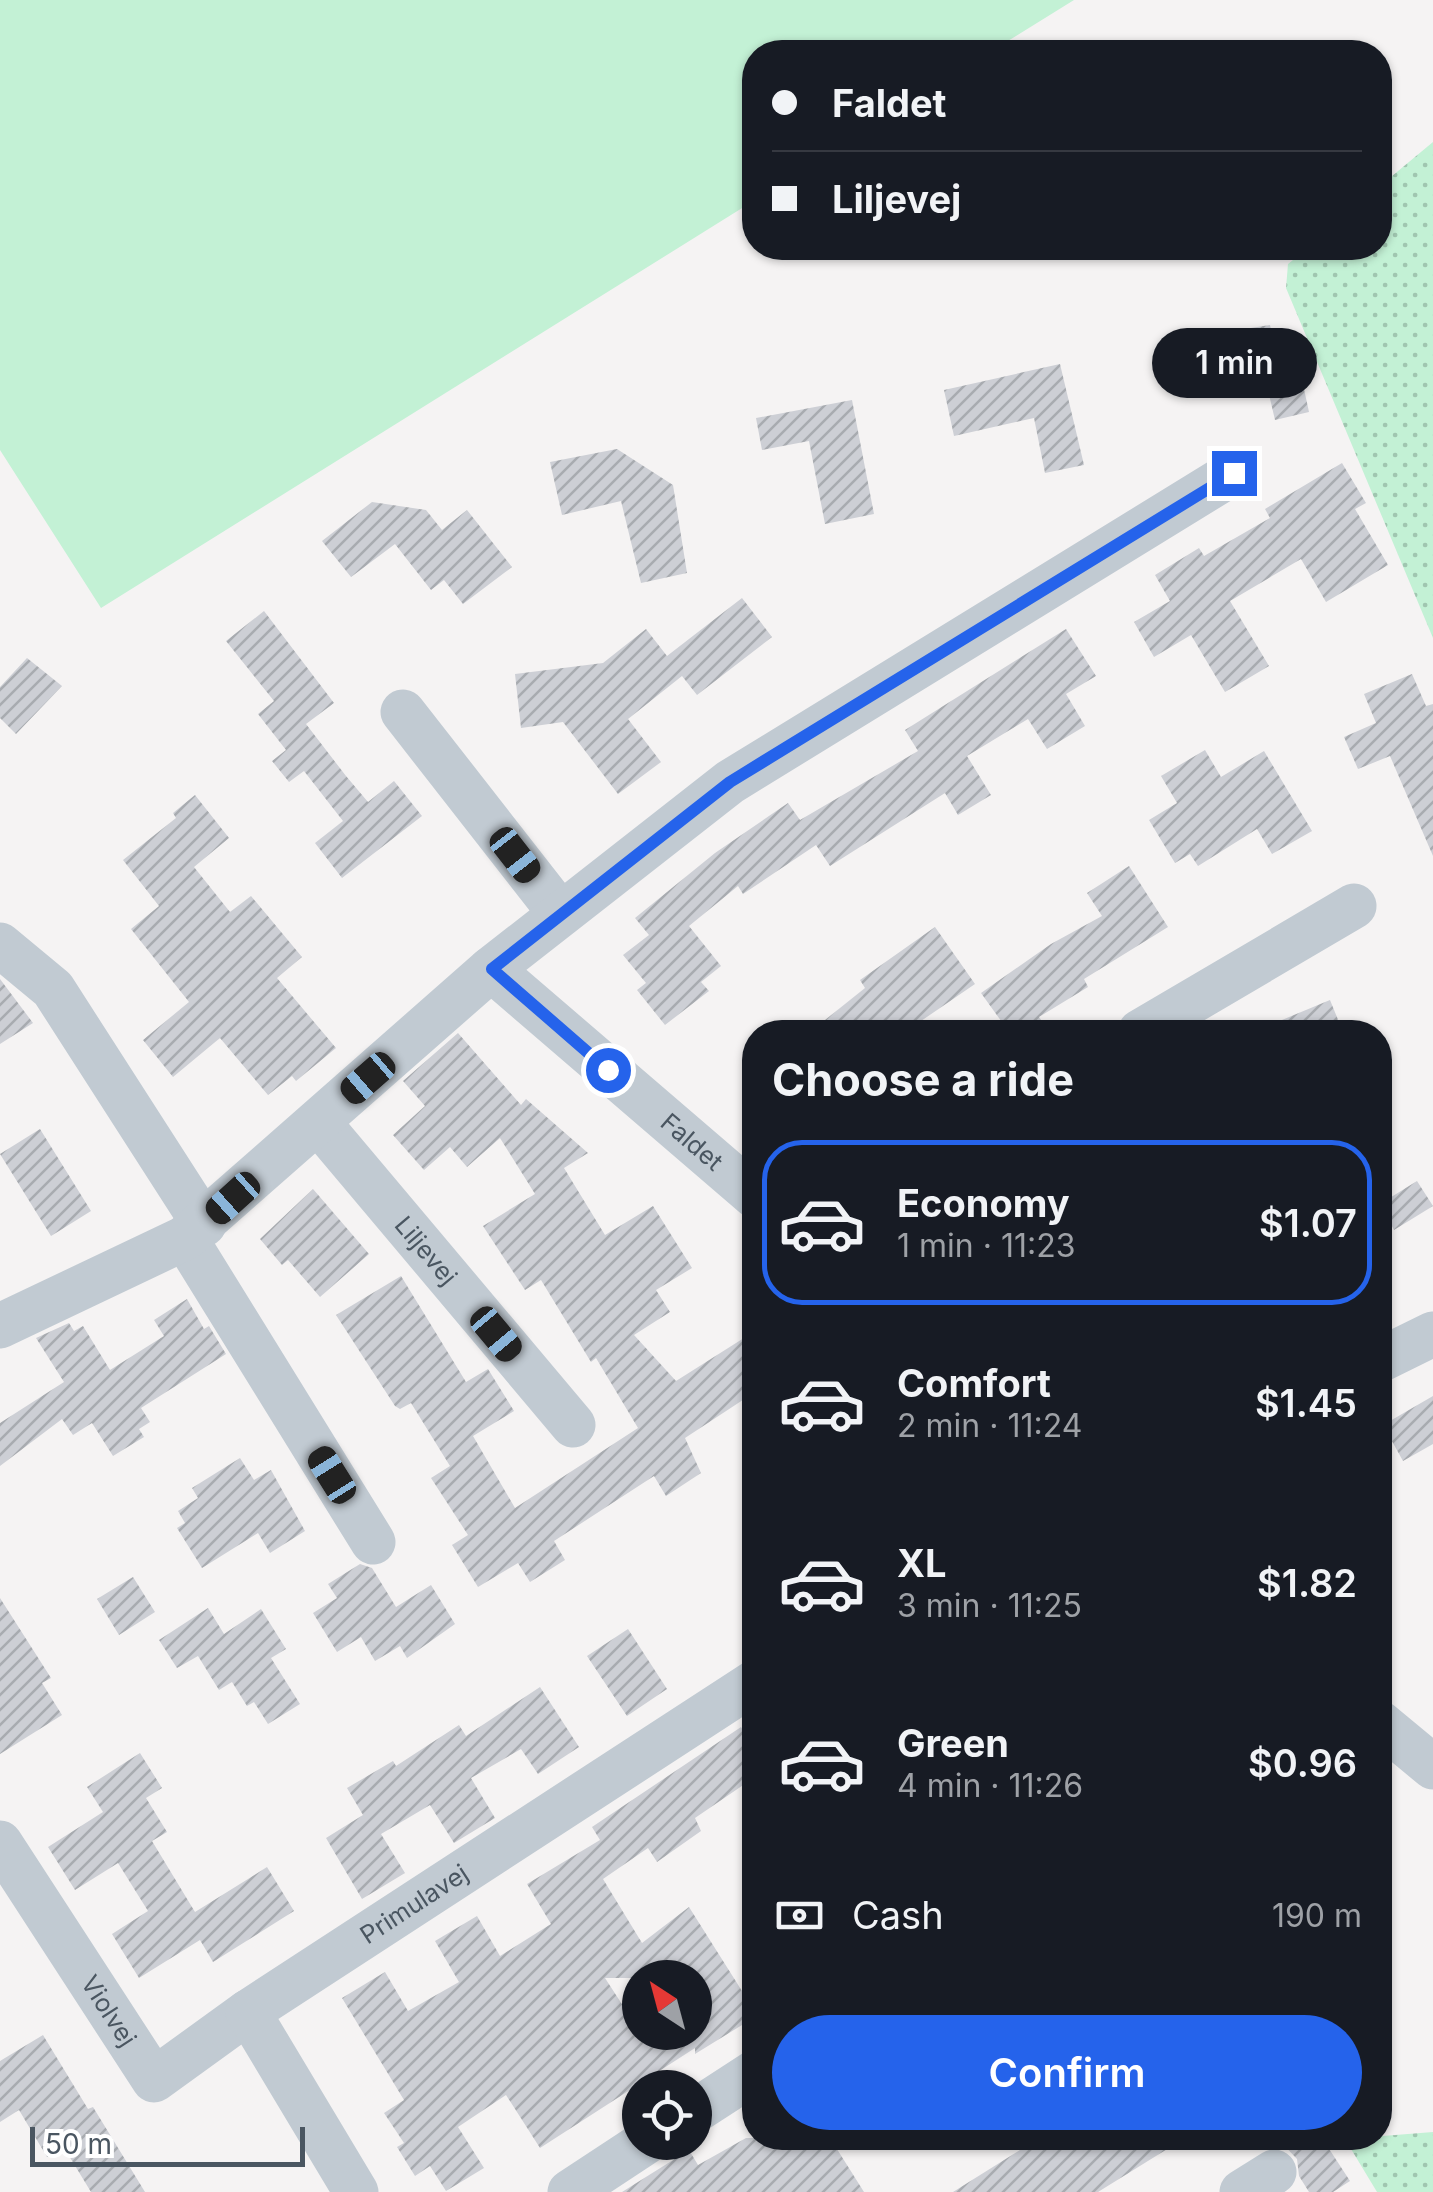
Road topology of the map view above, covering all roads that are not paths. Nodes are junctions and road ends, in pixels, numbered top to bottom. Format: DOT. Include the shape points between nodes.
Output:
graph roads {
  1 [pos="1234,473"];
  2 [pos="403,712"];
  3 [pos="1354,906"];
  4 [pos="560,912"];
  5 [pos="0,945"];
  6 [pos="492,969"];
  7 [pos="1160,1020"];
  8 [pos="318,1122"];
  9 [pos="742,1185"];
  10 [pos="194,1231"];
  11 [pos="0,1326"];
  12 [pos="1433,1334"];
  13 [pos="1392,1354"];
  14 [pos="573,1426"];
  15 [pos="373,1542"];
  16 [pos="742,1690"];
  17 [pos="1392,1734"];
  18 [pos="1433,1767"];
  19 [pos="0,1843"];
  20 [pos="248,2012"];
  21 [pos="742,2080"];
  22 [pos="712,2100"];
  23 [pos="622,2158"];
  24 [pos="356,2192"];
  25 [pos="570,2192"];
  1 -- 4 [label="street" via="730,782"];
  2 -- 4 [label="street"];
  3 -- 7 [label="street"];
  4 -- 6 [label="street"];
  5 -- 10 [label="street" via="52,989"];
  6 -- 8 [label="street"];
  6 -- 9 [label="street, Faldet"];
  8 -- 10 [label="street"];
  8 -- 14 [label="street, Liljevej"];
  10 -- 11 [label="street"];
  10 -- 15 [label="street"];
  12 -- 13 [label="street"];
  16 -- 20 [label="street, Primulavej"];
  17 -- 18 [label="street"];
  19 -- 20 [label="street, Violvej" via="154,2080"];
  20 -- 24 [label="street"];
  21 -- 22 [label="street"];
  23 -- 25 [label="street"];
}
